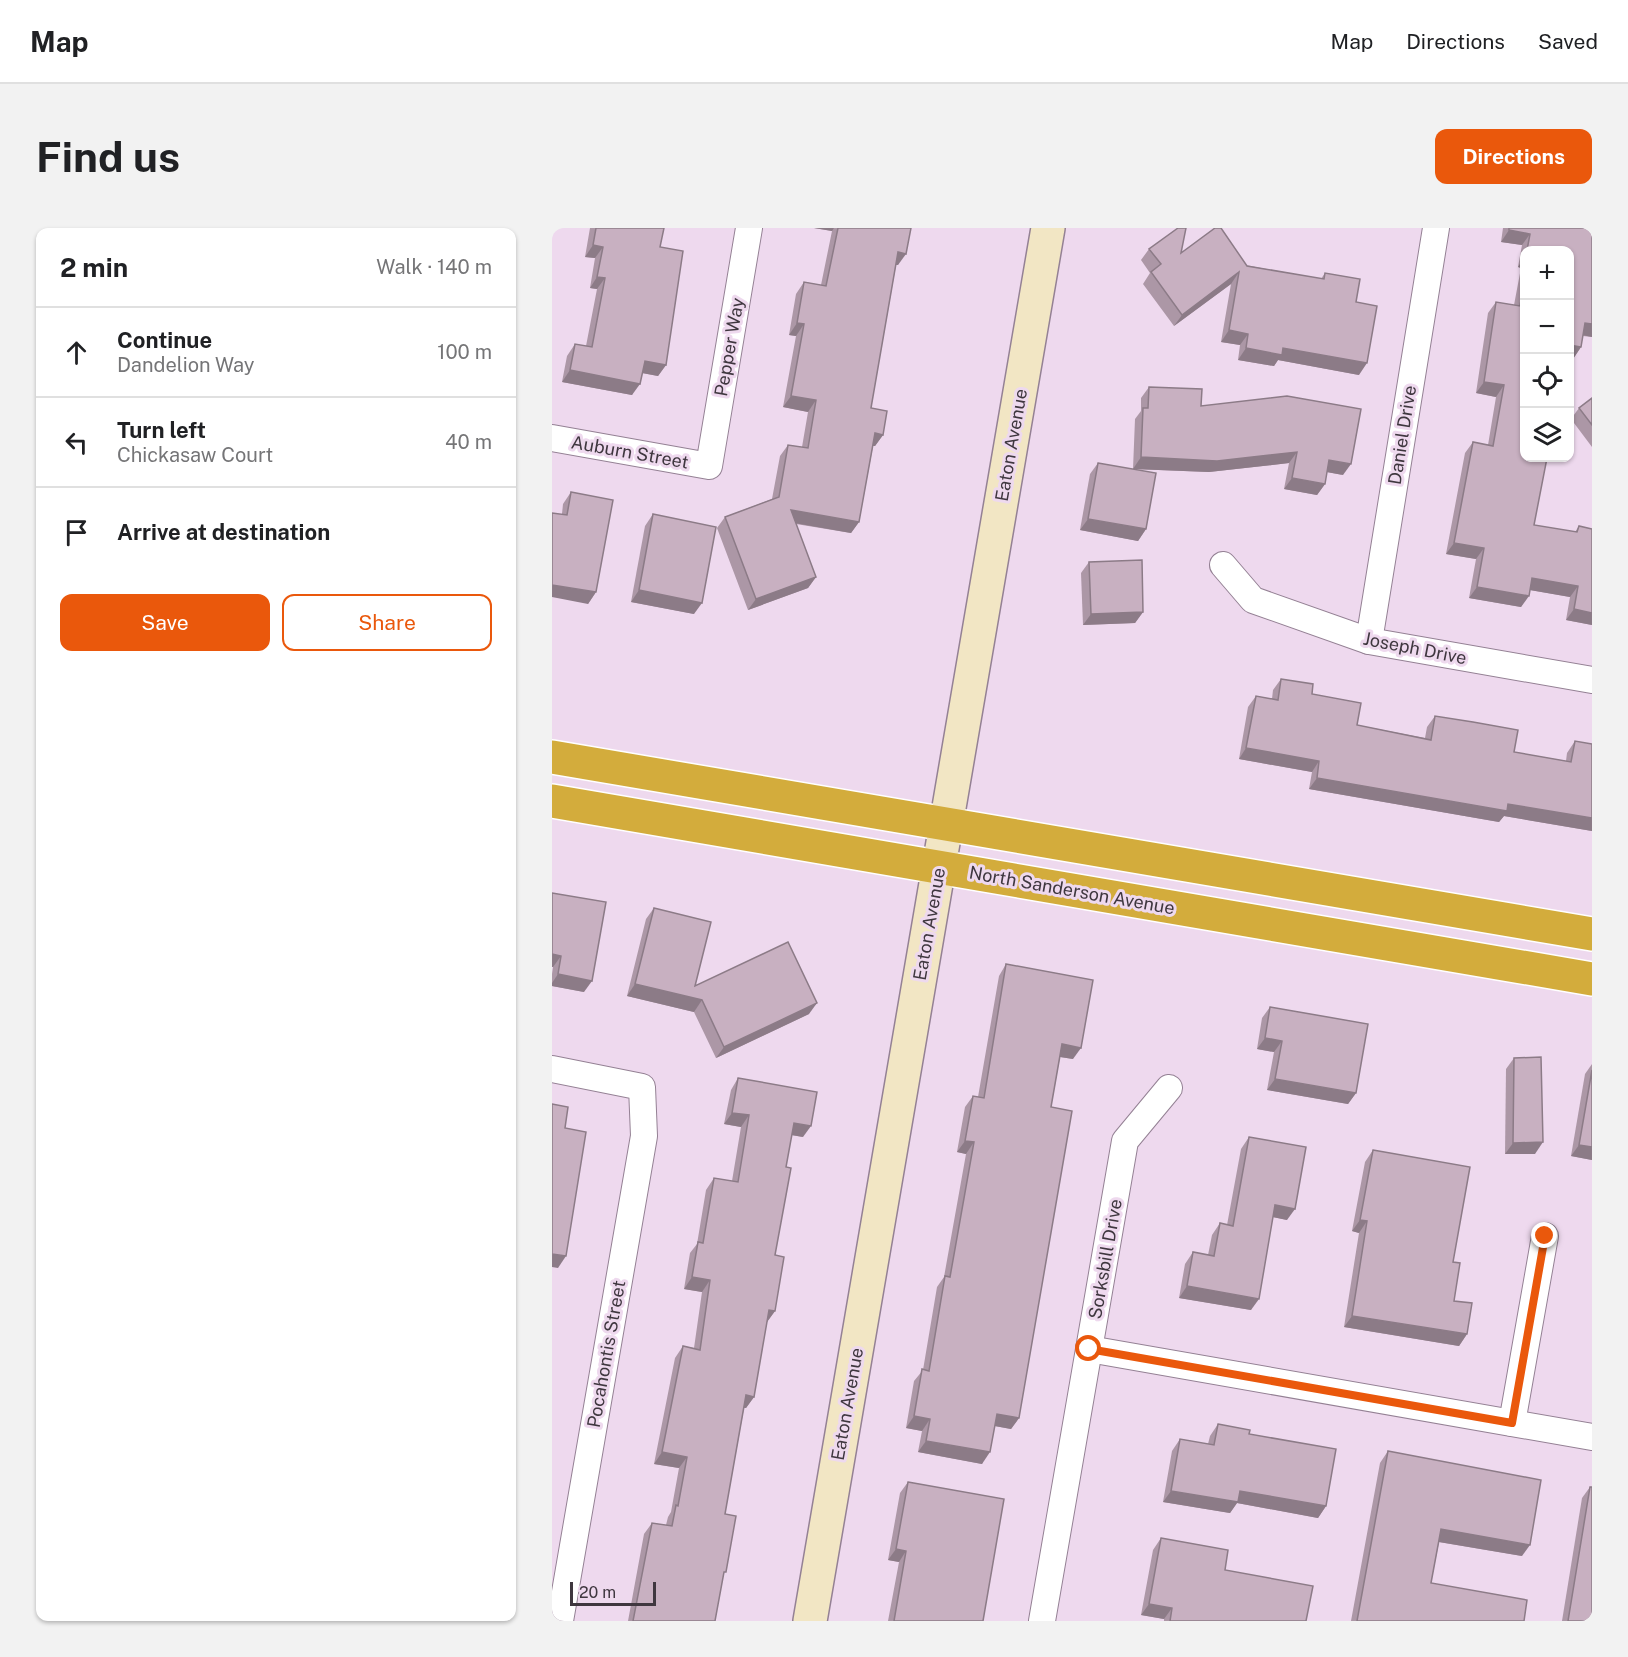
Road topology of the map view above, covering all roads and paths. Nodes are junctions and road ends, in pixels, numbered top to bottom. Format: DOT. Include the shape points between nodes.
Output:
graph roads {
  1 [pos="749,228"];
  2 [pos="1048,228"];
  3 [pos="1436,228"];
  4 [pos="552,438"];
  5 [pos="709,466"];
  6 [pos="1223,565"];
  7 [pos="1369,641"];
  8 [pos="1592,680"];
  9 [pos="552,757"];
  10 [pos="552,801"];
  11 [pos="946,826"];
  12 [pos="939,867"];
  13 [pos="1592,934"];
  14 [pos="1592,979"];
  15 [pos="552,1069"];
  16 [pos="1169,1088"];
  17 [pos="1545,1236"];
  18 [pos="1089,1349"];
  19 [pos="1512,1423"];
  20 [pos="1592,1437"];
  21 [pos="560,1621"];
  22 [pos="810,1621"];
  23 [pos="1042,1621"];
  1 -- 5 [label="street, Pepper Way"];
  2 -- 11 [label="street, Eaton Avenue"];
  3 -- 7 [label="street, Daniel Drive"];
  4 -- 5 [label="street, Auburn Street"];
  6 -- 7 [label="street, Joseph Drive" via="1253,600"];
  7 -- 8 [label="street, Joseph Drive"];
  9 -- 11 [label="highway"];
  10 -- 12 [label="highway, North Sanderson Avenue"];
  11 -- 12 [label="street, Eaton Avenue"];
  11 -- 13 [label="highway"];
  12 -- 14 [label="highway, North Sanderson Avenue"];
  12 -- 22 [label="street, Eaton Avenue"];
  15 -- 21 [label="street, Pocahontis Street" via="642,1087 644,1136"];
  16 -- 18 [label="street, Sorksbill Drive" via="1125,1141"];
  17 -- 19 [label="street"];
  18 -- 19 [label="street"];
  18 -- 23 [label="street, Sorksbill Drive"];
  19 -- 20 [label="street"];
}
